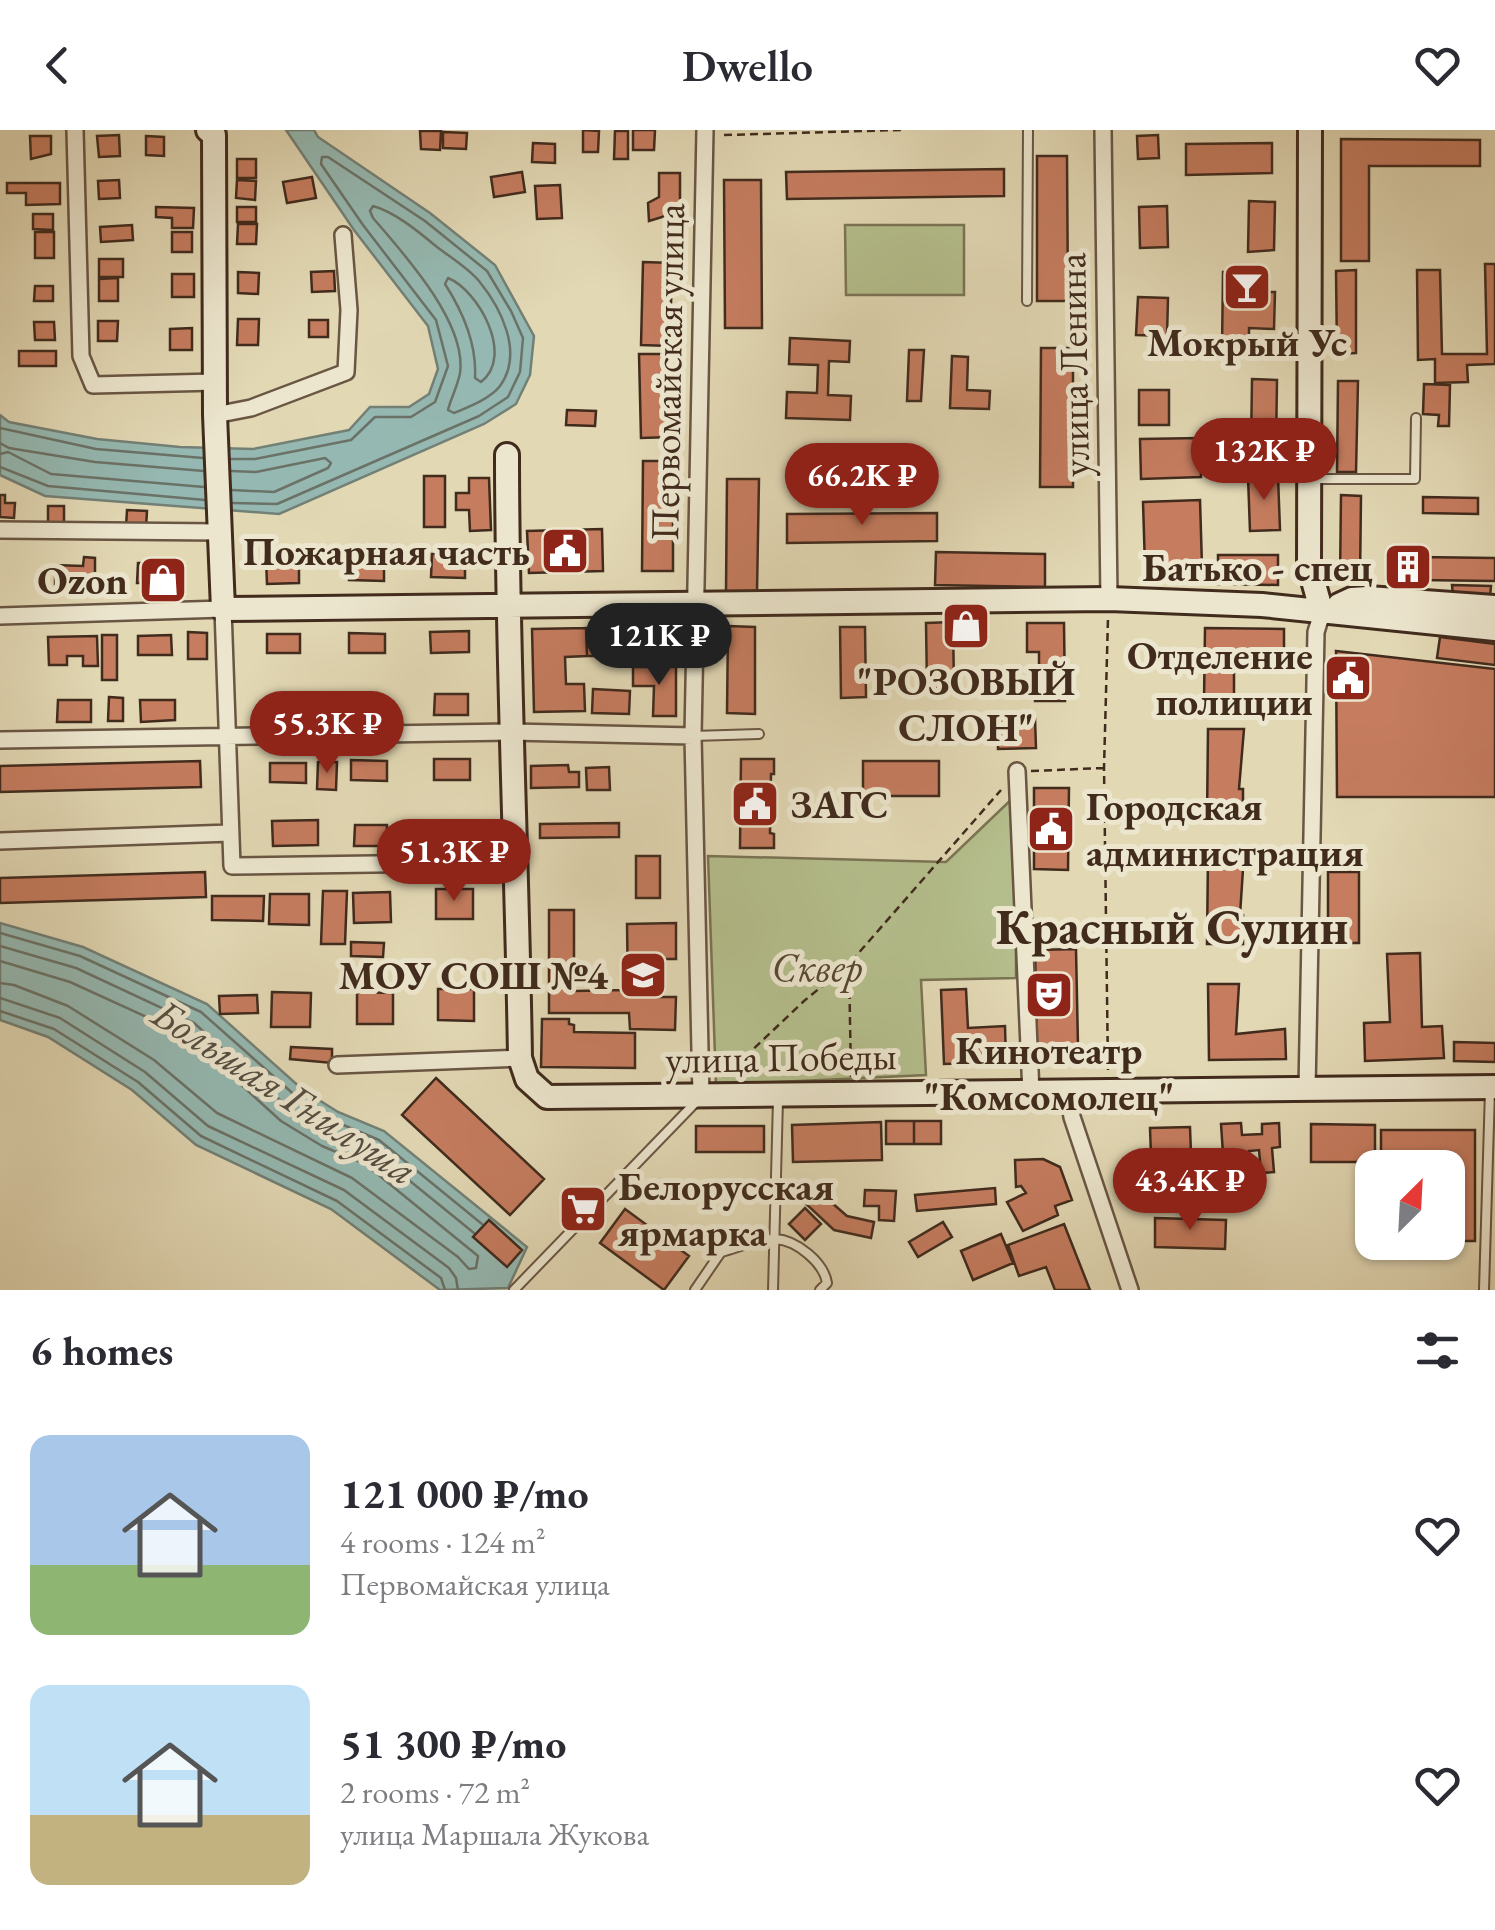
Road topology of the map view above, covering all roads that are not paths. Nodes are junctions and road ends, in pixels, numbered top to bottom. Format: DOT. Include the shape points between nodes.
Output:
graph roads {
  1 [pos="75,130"];
  2 [pos="704,130"];
  3 [pos="1028,130"];
  4 [pos="1103,130"];
  5 [pos="1310,130"];
  6 [pos="212,132"];
  7 [pos="344,235"];
  8 [pos="1027,300"];
  9 [pos="216,382"];
  10 [pos="215,416"];
  11 [pos="1416,418"];
  12 [pos="508,454"];
  13 [pos="1308,479"];
  14 [pos="219,524"];
  15 [pos="0,530"];
  16 [pos="1109,598"];
  17 [pos="507,605"];
  18 [pos="695,606"];
  19 [pos="1495,606"];
  20 [pos="223,609"];
  21 [pos="1322,613"];
  22 [pos="0,616"];
  23 [pos="1495,629"];
  24 [pos="511,732"];
  25 [pos="759,734"];
  26 [pos="226,735"];
  27 [pos="692,736"];
  28 [pos="0,740"];
  29 [pos="1017,772"];
  30 [pos="230,833"];
  31 [pos="0,841"];
  32 [pos="518,862"];
  33 [pos="520,1058"];
  34 [pos="338,1064"];
  35 [pos="1492,1087"];
  36 [pos="1307,1090"];
  37 [pos="1031,1092"];
  38 [pos="1068,1092"];
  39 [pos="778,1095"];
  40 [pos="702,1096"];
  41 [pos="776,1239"];
  42 [pos="514,1290"];
  43 [pos="695,1290"];
  44 [pos="772,1290"];
  45 [pos="820,1290"];
  46 [pos="1130,1290"];
  47 [pos="1484,1290"];
  1 -- 9 [label="street" via="81,356 93,385"];
  2 -- 18 [label="street, Первомайская улица"];
  3 -- 8 [label="lane"];
  4 -- 16 [label="street, улица Ленина"];
  5 -- 13 [label="main road"];
  6 -- 9 [label="main road"];
  7 -- 10 [label="street" via="346,372"];
  9 -- 10 [label="main road"];
  10 -- 14 [label="main road"];
  11 -- 13 [label="lane" via="1415,479"];
  12 -- 17 [label="main road"];
  13 -- 21 [label="main road" via="1309,566"];
  14 -- 15 [label="street"];
  14 -- 20 [label="main road"];
  16 -- 18 [label="main road"];
  16 -- 21 [label="main road"];
  17 -- 18 [label="main road"];
  17 -- 20 [label="main road"];
  17 -- 24 [label="main road"];
  18 -- 27 [label="street, Первомайская улица"];
  19 -- 21 [label="main road" via="1368,598"];
  20 -- 22 [label="street"];
  20 -- 26 [label="street"];
  21 -- 23 [label="main road"];
  21 -- 36 [label="street" via="1316,632"];
  24 -- 26 [label="street"];
  24 -- 27 [label="street"];
  24 -- 32 [label="main road"];
  25 -- 27 [label="lane"];
  26 -- 28 [label="street"];
  26 -- 30 [label="street"];
  27 -- 40 [label="street, Первомайская улица"];
  29 -- 37 [label="street"];
  30 -- 31 [label="street"];
  30 -- 32 [label="street" via="232,866"];
  32 -- 33 [label="main road"];
  33 -- 34 [label="street"];
  33 -- 40 [label="main road, улица Победы" via="527,1079 547,1096"];
  35 -- 36 [label="main road, улица Победы"];
  35 -- 47 [label="lane"];
  36 -- 38 [label="main road, улица Победы"];
  37 -- 38 [label="main road, улица Победы"];
  37 -- 39 [label="main road, улица Победы"];
  38 -- 46 [label="street"];
  39 -- 40 [label="main road, улица Победы"];
  39 -- 41 [label="lane"];
  40 -- 42 [label="lane"];
  41 -- 43 [label="lane" via="721,1252"];
  41 -- 44 [label="lane"];
  41 -- 45 [label="lane" via="825,1270 827,1283"];
}
